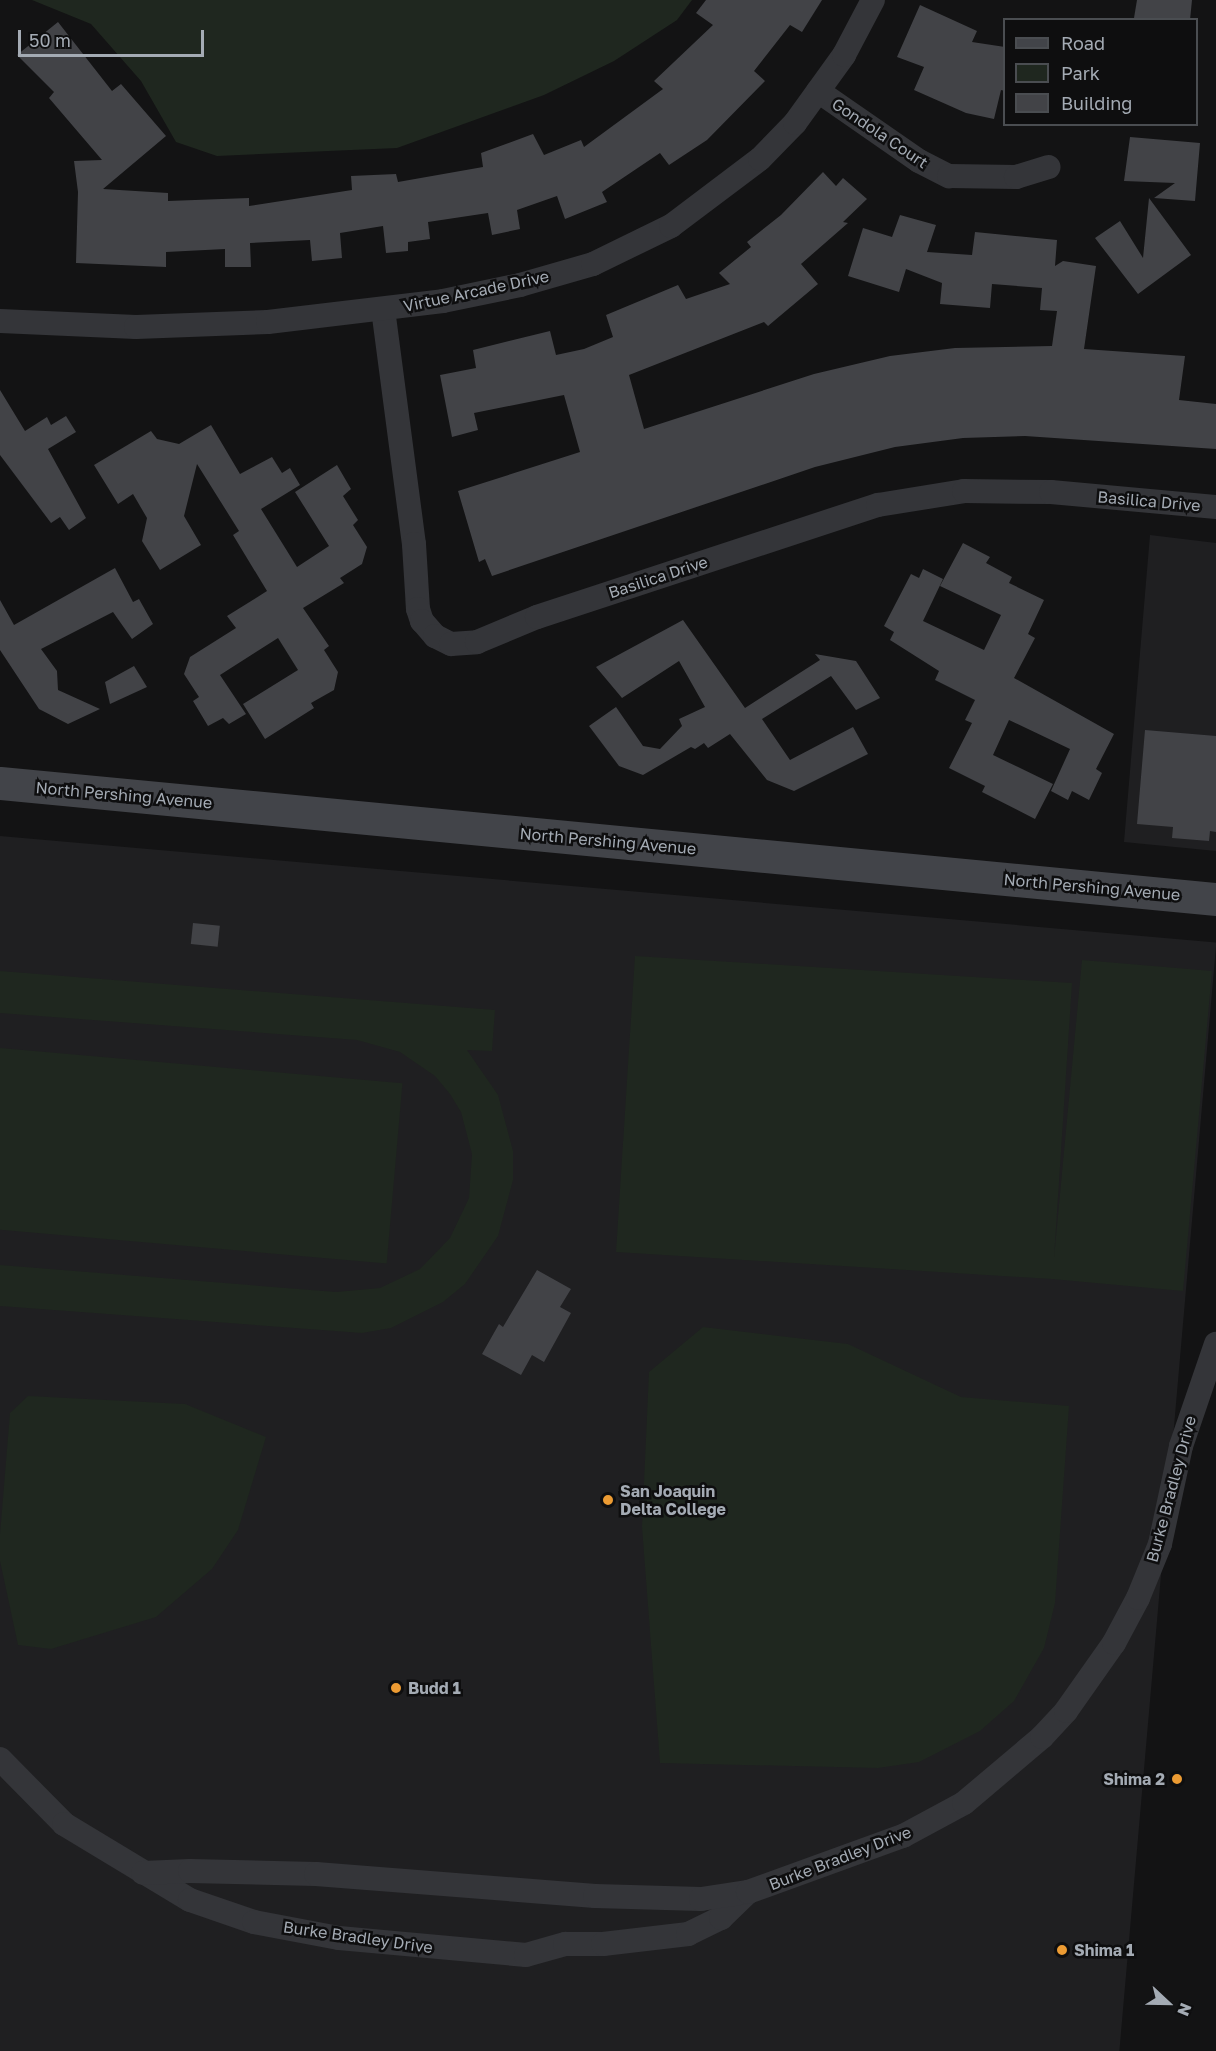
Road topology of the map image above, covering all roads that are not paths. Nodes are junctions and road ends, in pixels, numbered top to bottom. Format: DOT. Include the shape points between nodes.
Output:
graph roads {
  1 [pos="873,0"];
  2 [pos="818,91"];
  3 [pos="1049,167"];
  4 [pos="383,309"];
  5 [pos="0,321"];
  6 [pos="1216,507"];
  7 [pos="0,783"];
  8 [pos="1216,899"];
  9 [pos="1216,1344"];
  10 [pos="0,1759"];
  11 [pos="143,1874"];
  12 [pos="748,1892"];
  1 -- 2 [label="street, Virtue Arcade Drive" via="844,55"];
  2 -- 3 [label="street, Gondola Court" via="919,161 949,176 1016,177"];
  2 -- 4 [label="street, Virtue Arcade Drive" via="760,159 671,226 592,264 520,285"];
  4 -- 5 [label="street, Virtue Arcade Drive" via="268,322 136,327"];
  4 -- 6 [label="street, Basilica Drive" via="414,544 418,609 422,621 435,636 451,644 477,642 537,617 878,505 964,491 1051,492"];
  7 -- 8 [label="main road, North Pershing Avenue"];
  9 -- 12 [label="street, Burke Bradley Drive" via="1181,1446 1160,1544 1138,1598 1114,1643 1066,1711 993,1782 964,1803 876,1847"];
  10 -- 11 [label="street, Burke Bradley Drive" via="64,1824"];
  11 -- 12 [label="street, Burke Bradley Drive" via="190,1870 316,1874 664,1899"];
  11 -- 12 [label="street, Burke Bradley Drive" via="190,1900 254,1922 339,1938 526,1955 565,1944 603,1944 688,1934 721,1918"];
}
